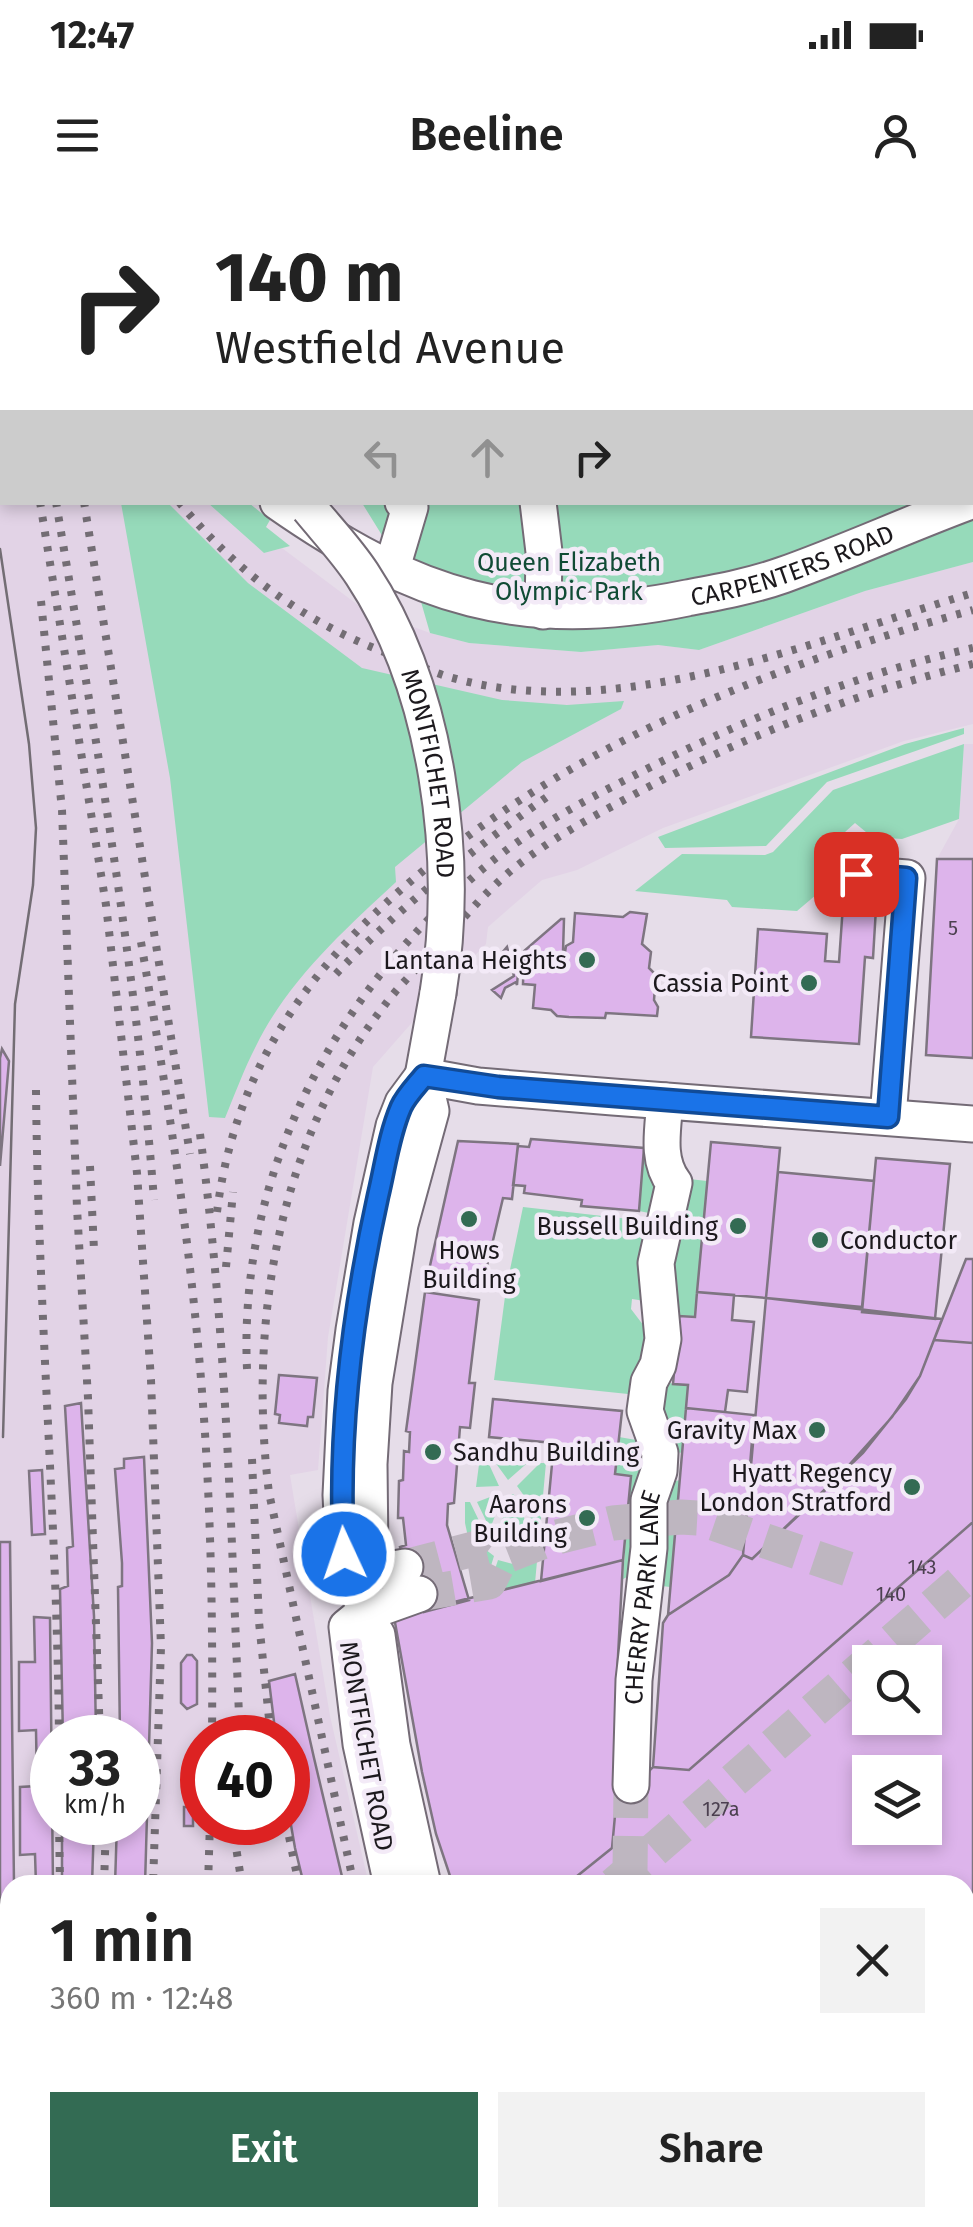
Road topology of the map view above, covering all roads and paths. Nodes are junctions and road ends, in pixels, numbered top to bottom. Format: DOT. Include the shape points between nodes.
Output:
graph roads {
  1 [pos="282,505"];
  2 [pos="307,505"];
  3 [pos="408,505"];
  4 [pos="538,505"];
  5 [pos="961,505"];
  6 [pos="391,571"];
  7 [pos="543,611"];
  8 [pos="856,874"];
  9 [pos="424,1076"];
  10 [pos="665,1101"];
  11 [pos="888,1117"];
  12 [pos="973,1124"];
  13 [pos="360,1575"];
  14 [pos="363,1614"];
  15 [pos="631,1786"];
  16 [pos="390,1875"];
  17 [pos="421,1875"];
  1 -- 6 [label="street, CARPENTERS ROAD"];
  2 -- 9 [label="street, MONTFICHET ROAD, bridge" via="386,615 418,692 437,782 444,926"];
  3 -- 6 [label="street"];
  4 -- 7 [label="street"];
  5 -- 7 [label="street, CARPENTERS ROAD" via="743,586 625,611"];
  6 -- 7 [label="street, CARPENTERS ROAD" via="474,600"];
  8 -- 11 [label="street" via="906,878"];
  9 -- 10 [label="street"];
  9 -- 13 [label="street, MONTFICHET ROAD" via="431,1110 400,1224 381,1334 370,1424 370,1554"];
  10 -- 11 [label="street"];
  10 -- 15 [label="street, CHERRY PARK LANE" via="662,1150 674,1183 656,1263 663,1339 646,1412 660,1453 649,1500"];
  11 -- 12 [label="street"];
  13 -- 14 [label="street, MONTFICHET ROAD"];
  13 -- 14 [label="street" via="412,1580"];
  14 -- 16 [label="street, MONTFICHET ROAD" via="347,1627 352,1691"];
  14 -- 17 [label="street, MONTFICHET ROAD" via="377,1635"];
}
